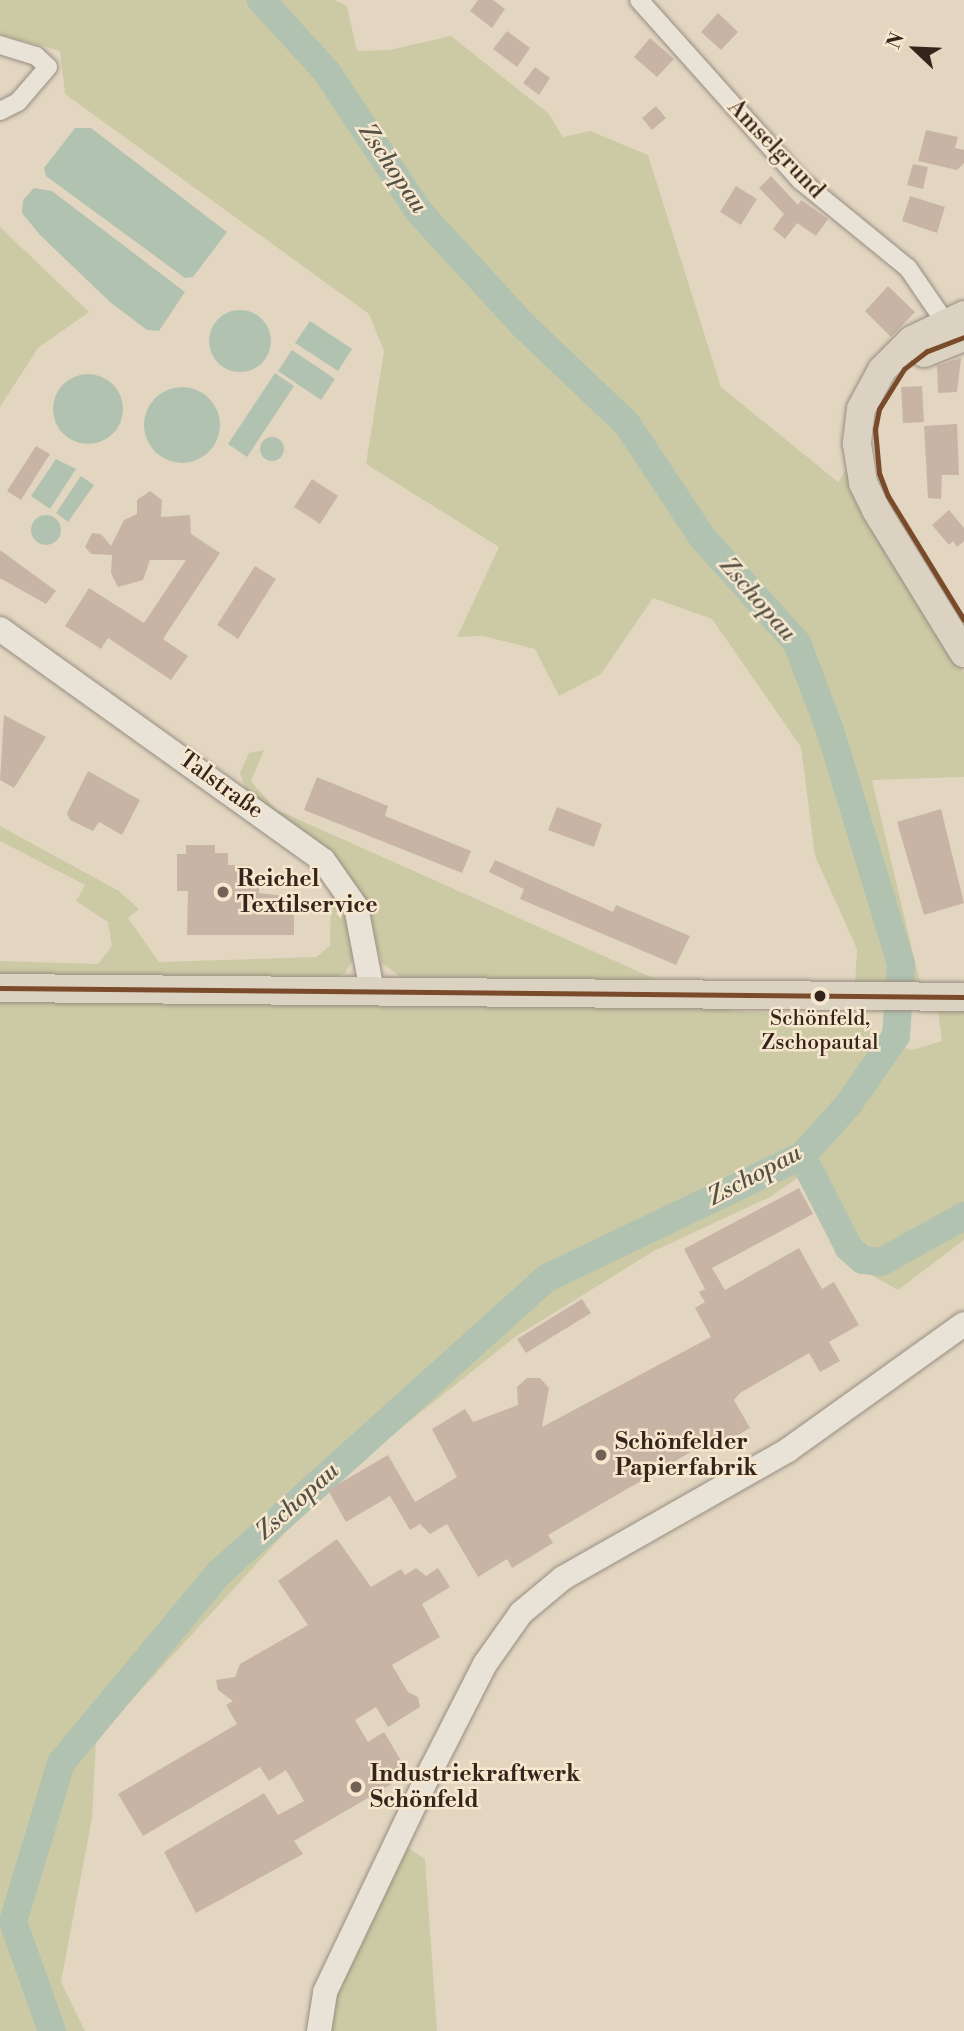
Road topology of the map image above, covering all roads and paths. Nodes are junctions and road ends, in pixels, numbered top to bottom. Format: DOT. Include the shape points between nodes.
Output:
graph roads {
  1 [pos="639,0"];
  2 [pos="0,45"];
  3 [pos="0,111"];
  4 [pos="958,325"];
  5 [pos="964,620"];
  6 [pos="0,629"];
  7 [pos="964,653"];
  8 [pos="0,988"];
  9 [pos="372,991"];
  10 [pos="954,997"];
  11 [pos="964,1324"];
  12 [pos="318,2031"];
  1 -- 4 [label="street, Amselgrund" via="800,180 908,268"];
  2 -- 3 [label="street" via="36,56 48,67 18,102"];
  4 -- 5 [label="main road" via="904,369 879,409 875,440 888,496"];
  4 -- 7 [label="main road" via="894,356 869,390 858,426 857,458 876,510"];
  6 -- 9 [label="main road, Talstraße" via="324,860 356,907"];
  8 -- 9 [label="main road"];
  9 -- 10 [label="main road"];
  11 -- 12 [label="main road" via="788,1450 563,1578 521,1613 485,1664 432,1768 325,1992"];
}
